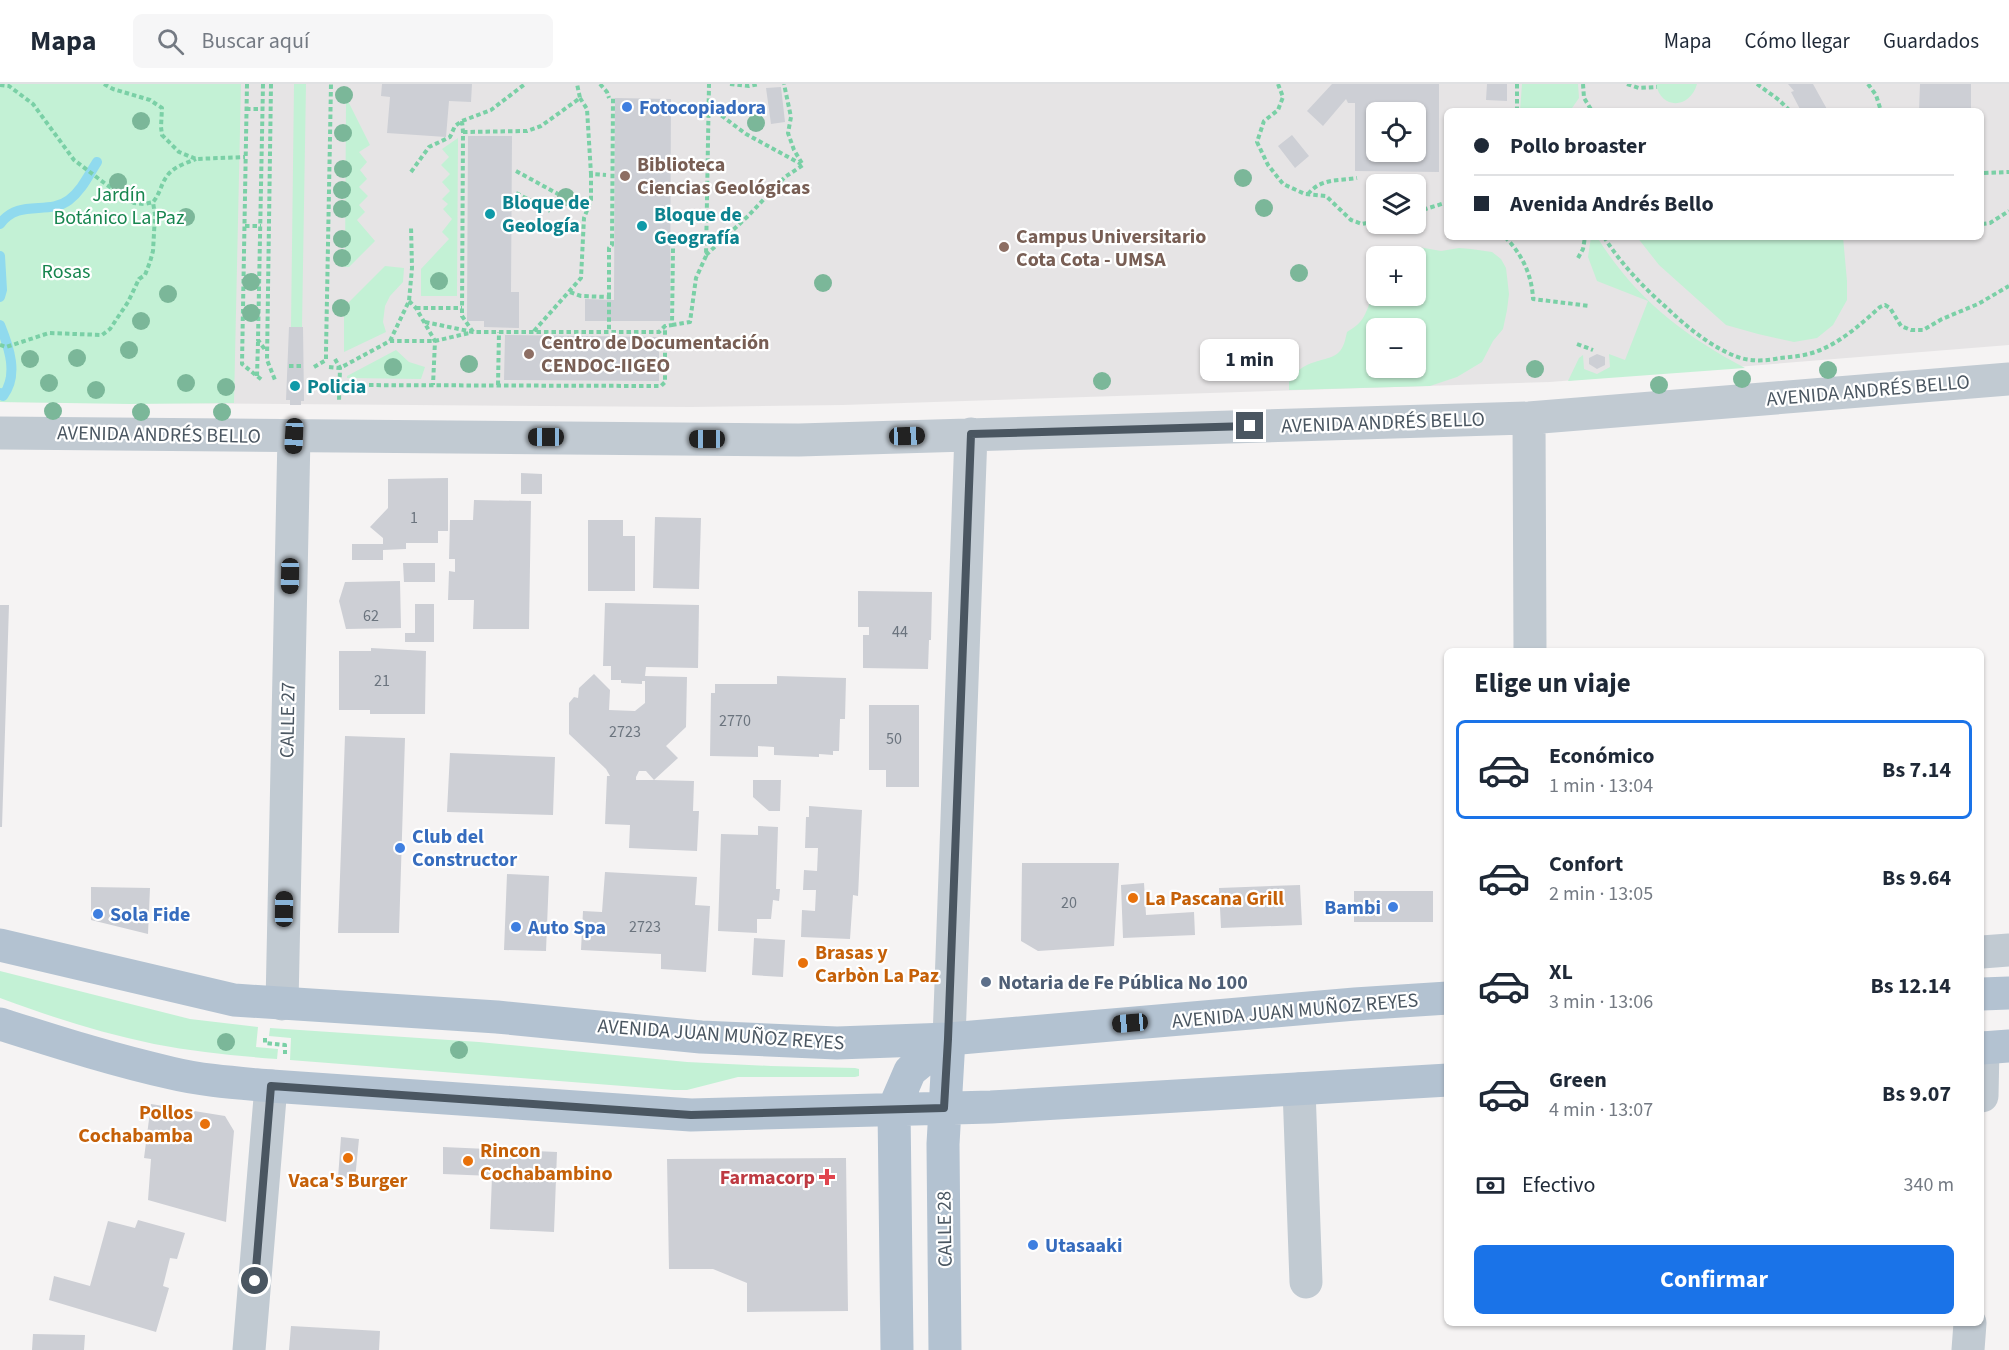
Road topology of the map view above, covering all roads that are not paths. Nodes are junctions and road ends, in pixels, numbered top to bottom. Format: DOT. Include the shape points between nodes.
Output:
graph roads {
  1 [pos="2009,379"];
  2 [pos="1529,418"];
  3 [pos="0,433"];
  4 [pos="971,434"];
  5 [pos="294,436"];
  6 [pos="1530,648"];
  7 [pos="0,945"];
  8 [pos="2009,950"];
  9 [pos="1984,952"];
  10 [pos="2009,993"];
  11 [pos="1984,994"];
  12 [pos="1444,998"];
  13 [pos="282,1004"];
  14 [pos="0,1024"];
  15 [pos="948,1039"];
  16 [pos="1991,1048"];
  17 [pos="1444,1080"];
  18 [pos="1984,1085"];
  19 [pos="271,1086"];
  20 [pos="1299,1089"];
  21 [pos="894,1108"];
  22 [pos="944,1108"];
  23 [pos="1306,1282"];
  24 [pos="1970,1326"];
  25 [pos="249,1350"];
  26 [pos="897,1350"];
  27 [pos="945,1350"];
  28 [pos="1968,1350"];
  1 -- 2 [label="street, AVENIDA ANDRÉS BELLO"];
  2 -- 4 [label="street, AVENIDA ANDRÉS BELLO"];
  2 -- 6 [label="street"];
  3 -- 5 [label="street, AVENIDA ANDRÉS BELLO"];
  4 -- 5 [label="street, AVENIDA ANDRÉS BELLO" via="799,440"];
  4 -- 15 [label="street"];
  5 -- 13 [label="street, CALLE 27"];
  7 -- 13 [label="main road, AVENIDA JUAN MUÑOZ REYES" via="234,1000"];
  8 -- 9 [label="street"];
  10 -- 11 [label="main road"];
  12 -- 15 [label="main road, AVENIDA JUAN MUÑOZ REYES"];
  13 -- 15 [label="main road, AVENIDA JUAN MUÑOZ REYES" via="497,1017 700,1037 837,1043"];
  14 -- 19 [label="main road" via="172,1074"];
  15 -- 21 [label="main road" via="910,1071"];
  15 -- 22 [label="main road, CALLE 28"];
  16 -- 18 [label="street"];
  17 -- 20 [label="main road"];
  19 -- 21 [label="main road" via="691,1115"];
  19 -- 25 [label="street"];
  20 -- 22 [label="main road"];
  20 -- 23 [label="street"];
  21 -- 22 [label="main road"];
  21 -- 26 [label="main road"];
  22 -- 27 [label="main road, CALLE 28"];
  24 -- 28 [label="street"];
}
